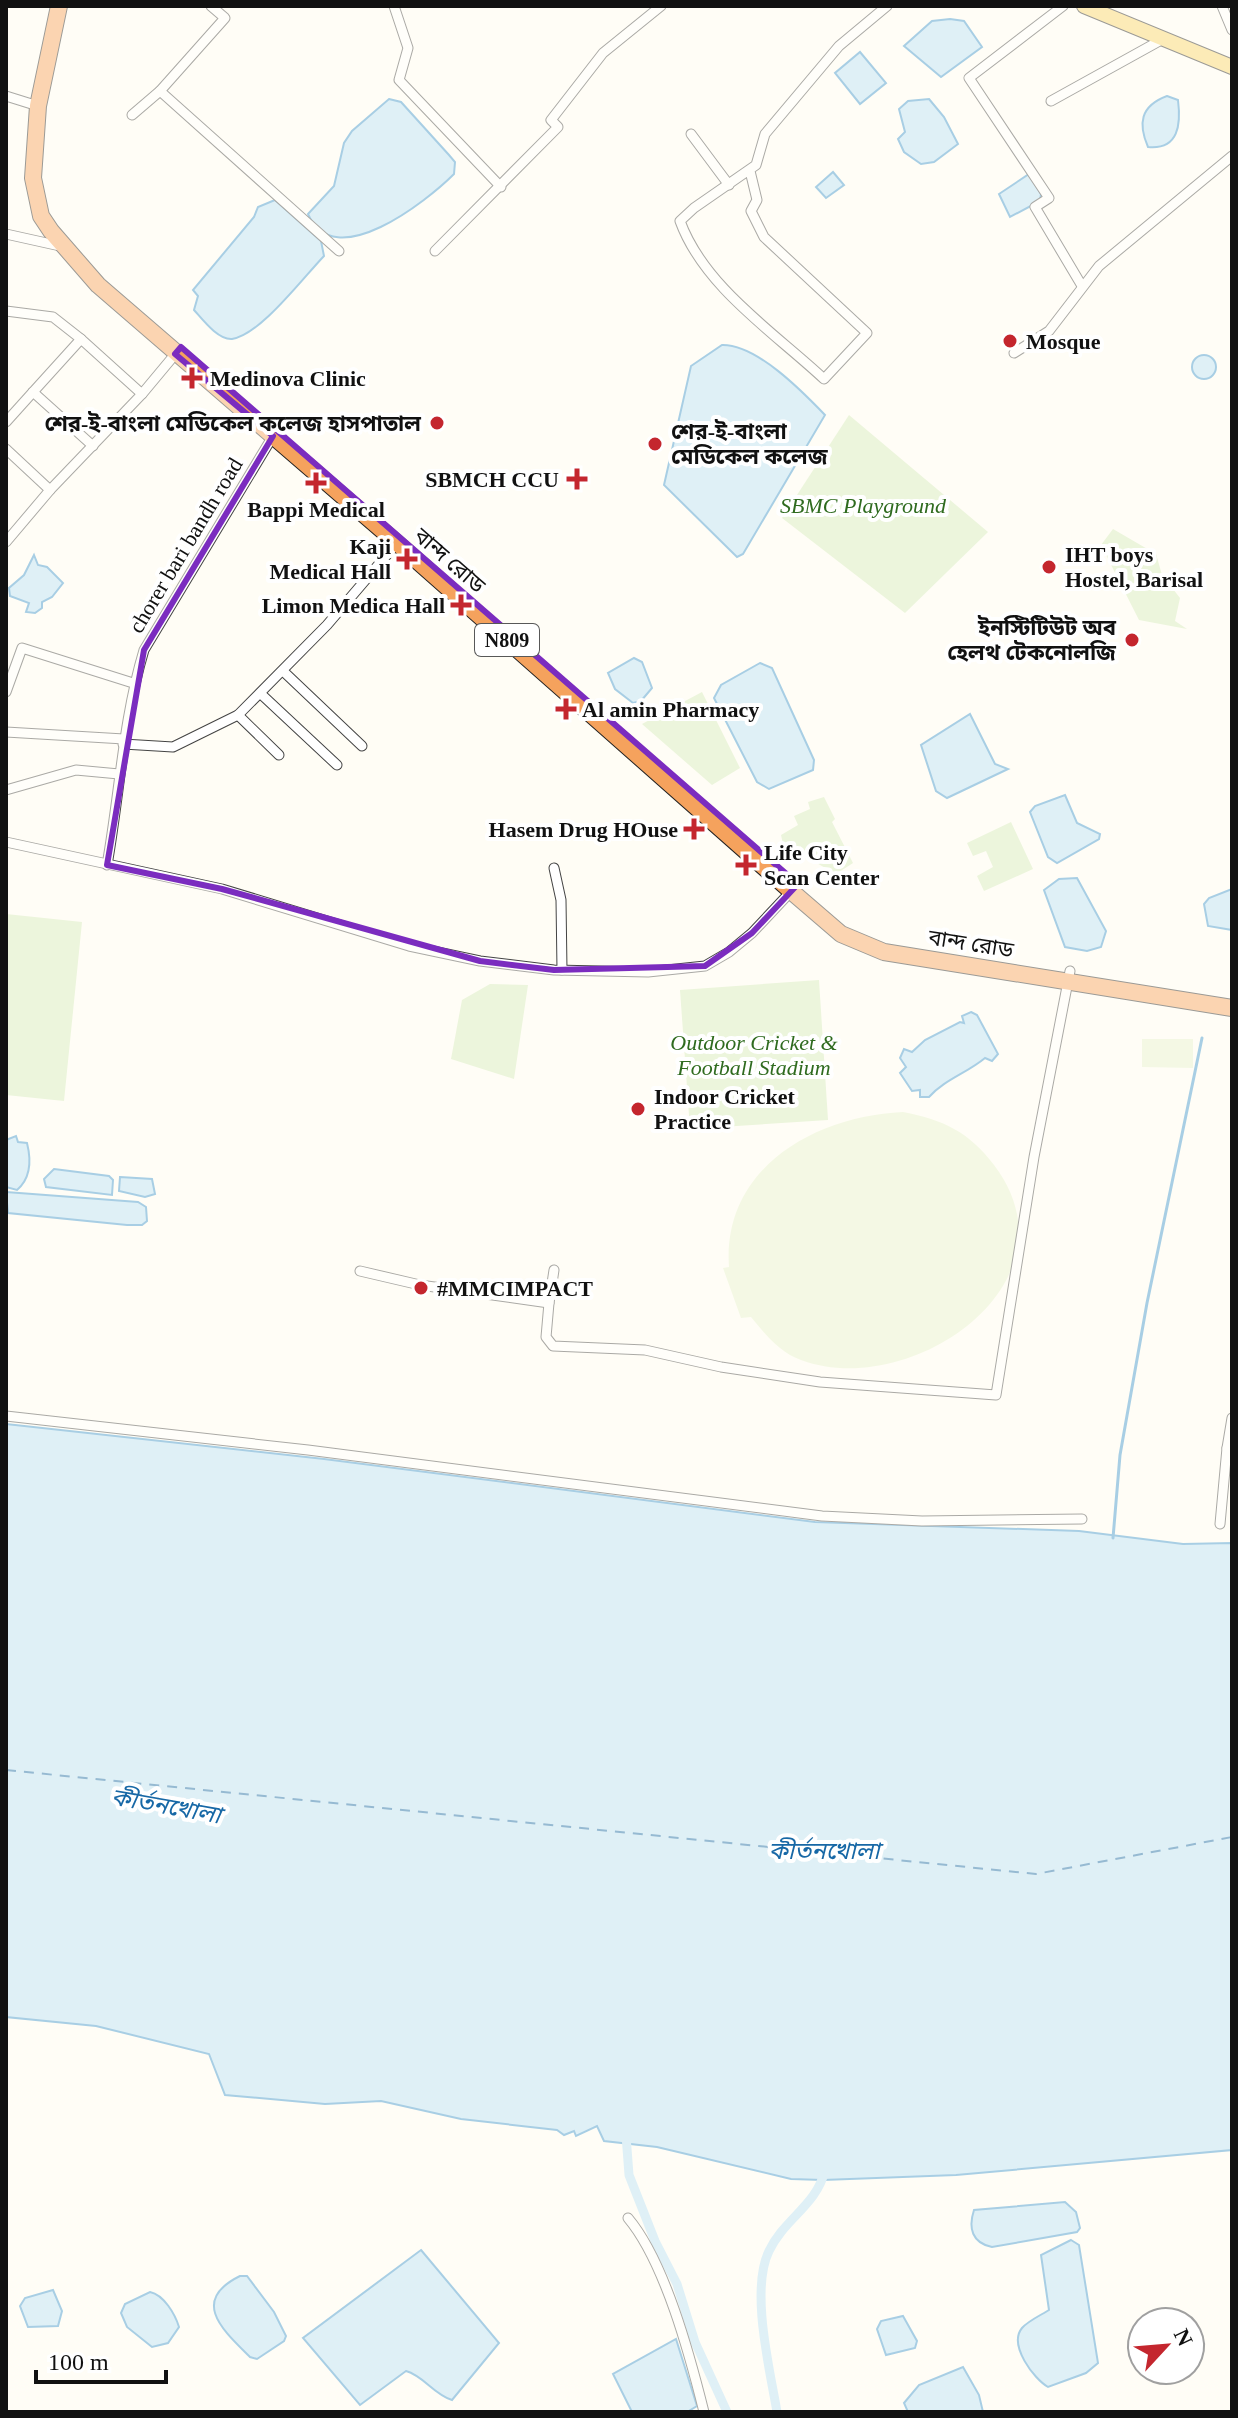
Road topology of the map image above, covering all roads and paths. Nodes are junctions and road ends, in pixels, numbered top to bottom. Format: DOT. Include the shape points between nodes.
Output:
graph roads {
  1 [pos="59,6"];
  2 [pos="66,6"];
  3 [pos="211,6"];
  4 [pos="394,6"];
  5 [pos="661,6"];
  6 [pos="887,6"];
  7 [pos="1063,6"];
  8 [pos="1084,6"];
  9 [pos="1222,6"];
  10 [pos="1232,30"];
  11 [pos="1163,39"];
  12 [pos="1232,67"];
  13 [pos="160,91"];
  14 [pos="6,96"];
  15 [pos="1051,101"];
  16 [pos="38,106"];
  17 [pos="132,115"];
  18 [pos="691,134"];
  19 [pos="1232,156"];
  20 [pos="750,171"];
  21 [pos="729,185"];
  22 [pos="501,187"];
  23 [pos="6,234"];
  24 [pos="64,246"];
  25 [pos="339,251"];
  26 [pos="435,251"];
  27 [pos="1082,286"];
  28 [pos="6,311"];
  29 [pos="81,339"];
  30 [pos="178,350"];
  31 [pos="1014,353"];
  32 [pos="33,392"];
  33 [pos="142,394"];
  34 [pos="6,422"];
  35 [pos="273,436"];
  36 [pos="93,446"];
  37 [pos="6,449"];
  38 [pos="50,490"];
  39 [pos="6,542"];
  40 [pos="397,543"];
  41 [pos="506,633"];
  42 [pos="283,671"];
  43 [pos="133,683"];
  44 [pos="6,692"];
  45 [pos="261,694"];
  46 [pos="238,715"];
  47 [pos="6,732"];
  48 [pos="123,742"];
  49 [pos="362,746"];
  50 [pos="279,755"];
  51 [pos="337,765"];
  52 [pos="119,774"];
  53 [pos="6,790"];
  54 [pos="6,842"];
  55 [pos="107,865"];
  56 [pos="554,868"];
  57 [pos="795,888"];
  58 [pos="562,970"];
  59 [pos="1070,975"];
  60 [pos="1232,1001"];
  61 [pos="1232,1008"];
  62 [pos="554,1270"];
  63 [pos="360,1271"];
  64 [pos="549,1303"];
  65 [pos="6,1416"];
  66 [pos="1232,1418"];
  67 [pos="1230,1448"];
  68 [pos="1082,1519"];
  69 [pos="1220,1524"];
  70 [pos="628,2218"];
  71 [pos="704,2412"];
  1 -- 16 [label="highway, বান্দ রোড / N809"];
  2 -- 30 [label="highway, বান্দ রোড / N809" via="46,108 43,196 81,255"];
  3 -- 13 [label="street" via="225,18"];
  4 -- 22 [label="street" via="408,48 399,80"];
  5 -- 22 [label="street" via="603,53 551,120 558,127"];
  6 -- 20 [label="street" via="839,46 765,134"];
  7 -- 27 [label="street" via="969,78 1049,198 1035,207"];
  8 -- 11 [label="main road"];
  9 -- 10 [label="street"];
  11 -- 12 [label="main road"];
  11 -- 15 [label="street"];
  13 -- 17 [label="street"];
  13 -- 25 [label="street"];
  14 -- 16 [label="street"];
  16 -- 24 [label="highway, বান্দ রোড / N809" via="36,201"];
  18 -- 21 [label="street"];
  19 -- 27 [label="street"];
  20 -- 21 [label="street"];
  20 -- 21 [label="street" via="757,200 751,211 764,237 867,333 824,379 730,293 687,239 680,221"];
  22 -- 26 [label="street"];
  23 -- 24 [label="street"];
  24 -- 30 [label="highway, বান্দ রোড / N809" via="98,285"];
  27 -- 31 [label="street" via="1049,331"];
  28 -- 29 [label="street" via="53,317"];
  29 -- 32 [label="street"];
  29 -- 33 [label="street"];
  30 -- 33 [label="street"];
  30 -- 35 [label="highway, বান্দ রোড / N809"];
  30 -- 41 [label="highway, বান্দ রোড / N809"];
  32 -- 34 [label="street"];
  32 -- 36 [label="street"];
  33 -- 36 [label="street"];
  35 -- 40 [label="highway, বান্দ রোড / N809"];
  35 -- 43 [label="street, chorer bari bandh road" via="144,650"];
  36 -- 38 [label="street"];
  37 -- 38 [label="street"];
  38 -- 39 [label="street"];
  40 -- 41 [label="highway, বান্দ রোড / N809"];
  40 -- 42 [label="street"];
  41 -- 57 [label="highway, বান্দ রোড / N809"];
  42 -- 45 [label="street"];
  42 -- 49 [label="street"];
  43 -- 44 [label="street" via="22,648"];
  43 -- 48 [label="street, chorer bari bandh road"];
  45 -- 46 [label="street"];
  45 -- 51 [label="street"];
  46 -- 48 [label="street" via="173,747"];
  46 -- 50 [label="street"];
  47 -- 48 [label="street"];
  48 -- 52 [label="street, chorer bari bandh road"];
  52 -- 53 [label="street" via="76,770"];
  52 -- 55 [label="street, chorer bari bandh road"];
  54 -- 55 [label="street"];
  55 -- 58 [label="street" via="222,889 409,946"];
  56 -- 58 [label="street" via="561,900"];
  57 -- 58 [label="street" via="729,952 705,966 679,971"];
  57 -- 59 [label="highway, বান্দ রোড / N809" via="875,941"];
  59 -- 60 [label="highway, বান্দ রোড / N809"];
  59 -- 61 [label="highway, বান্দ রোড / N809"];
  59 -- 64 [label="street" via="996,1395 820,1382 645,1350 553,1346 546,1337"];
  62 -- 64 [label="street"];
  63 -- 64 [label="street"];
  65 -- 68 [label="street" via="822,1516"];
  66 -- 67 [label="street"];
  67 -- 69 [label="street"];
  70 -- 71 [label="street" via="660,2276"];
}
